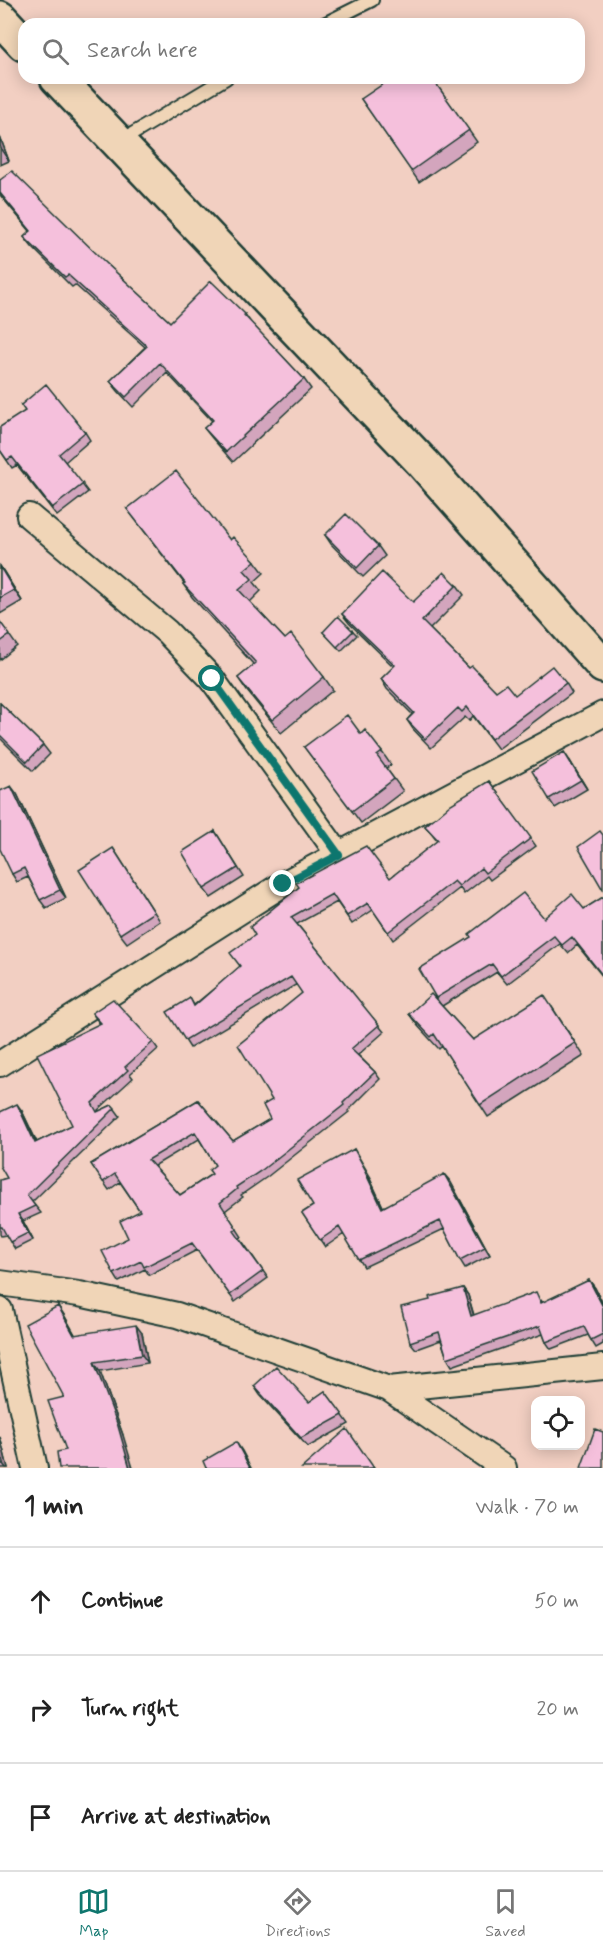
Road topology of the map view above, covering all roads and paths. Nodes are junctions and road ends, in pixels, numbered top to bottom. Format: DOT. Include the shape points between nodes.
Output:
graph roads {
  1 [pos="372,0"];
  2 [pos="0,18"];
  3 [pos="336,18"];
  4 [pos="18,38"];
  5 [pos="63,84"];
  6 [pos="216,84"];
  7 [pos="118,142"];
  8 [pos="29,516"];
  9 [pos="603,666"];
  10 [pos="603,714"];
  11 [pos="339,855"];
  12 [pos="0,1064"];
  13 [pos="0,1283"];
  14 [pos="0,1310"];
  15 [pos="603,1367"];
  16 [pos="389,1389"];
  17 [pos="35,1468"];
  18 [pos="504,1468"];
  1 -- 3 [label="lane"];
  2 -- 4 [label="street"];
  5 -- 7 [label="street"];
  6 -- 7 [label="lane"];
  7 -- 9 [label="street" via="423,463"];
  8 -- 11 [label="street" via="167,632 212,679"];
  10 -- 11 [label="street"];
  11 -- 12 [label="street" via="283,884"];
  13 -- 16 [label="street" via="79,1294 177,1315"];
  14 -- 17 [label="street"];
  15 -- 16 [label="street"];
  16 -- 18 [label="street"];
}
